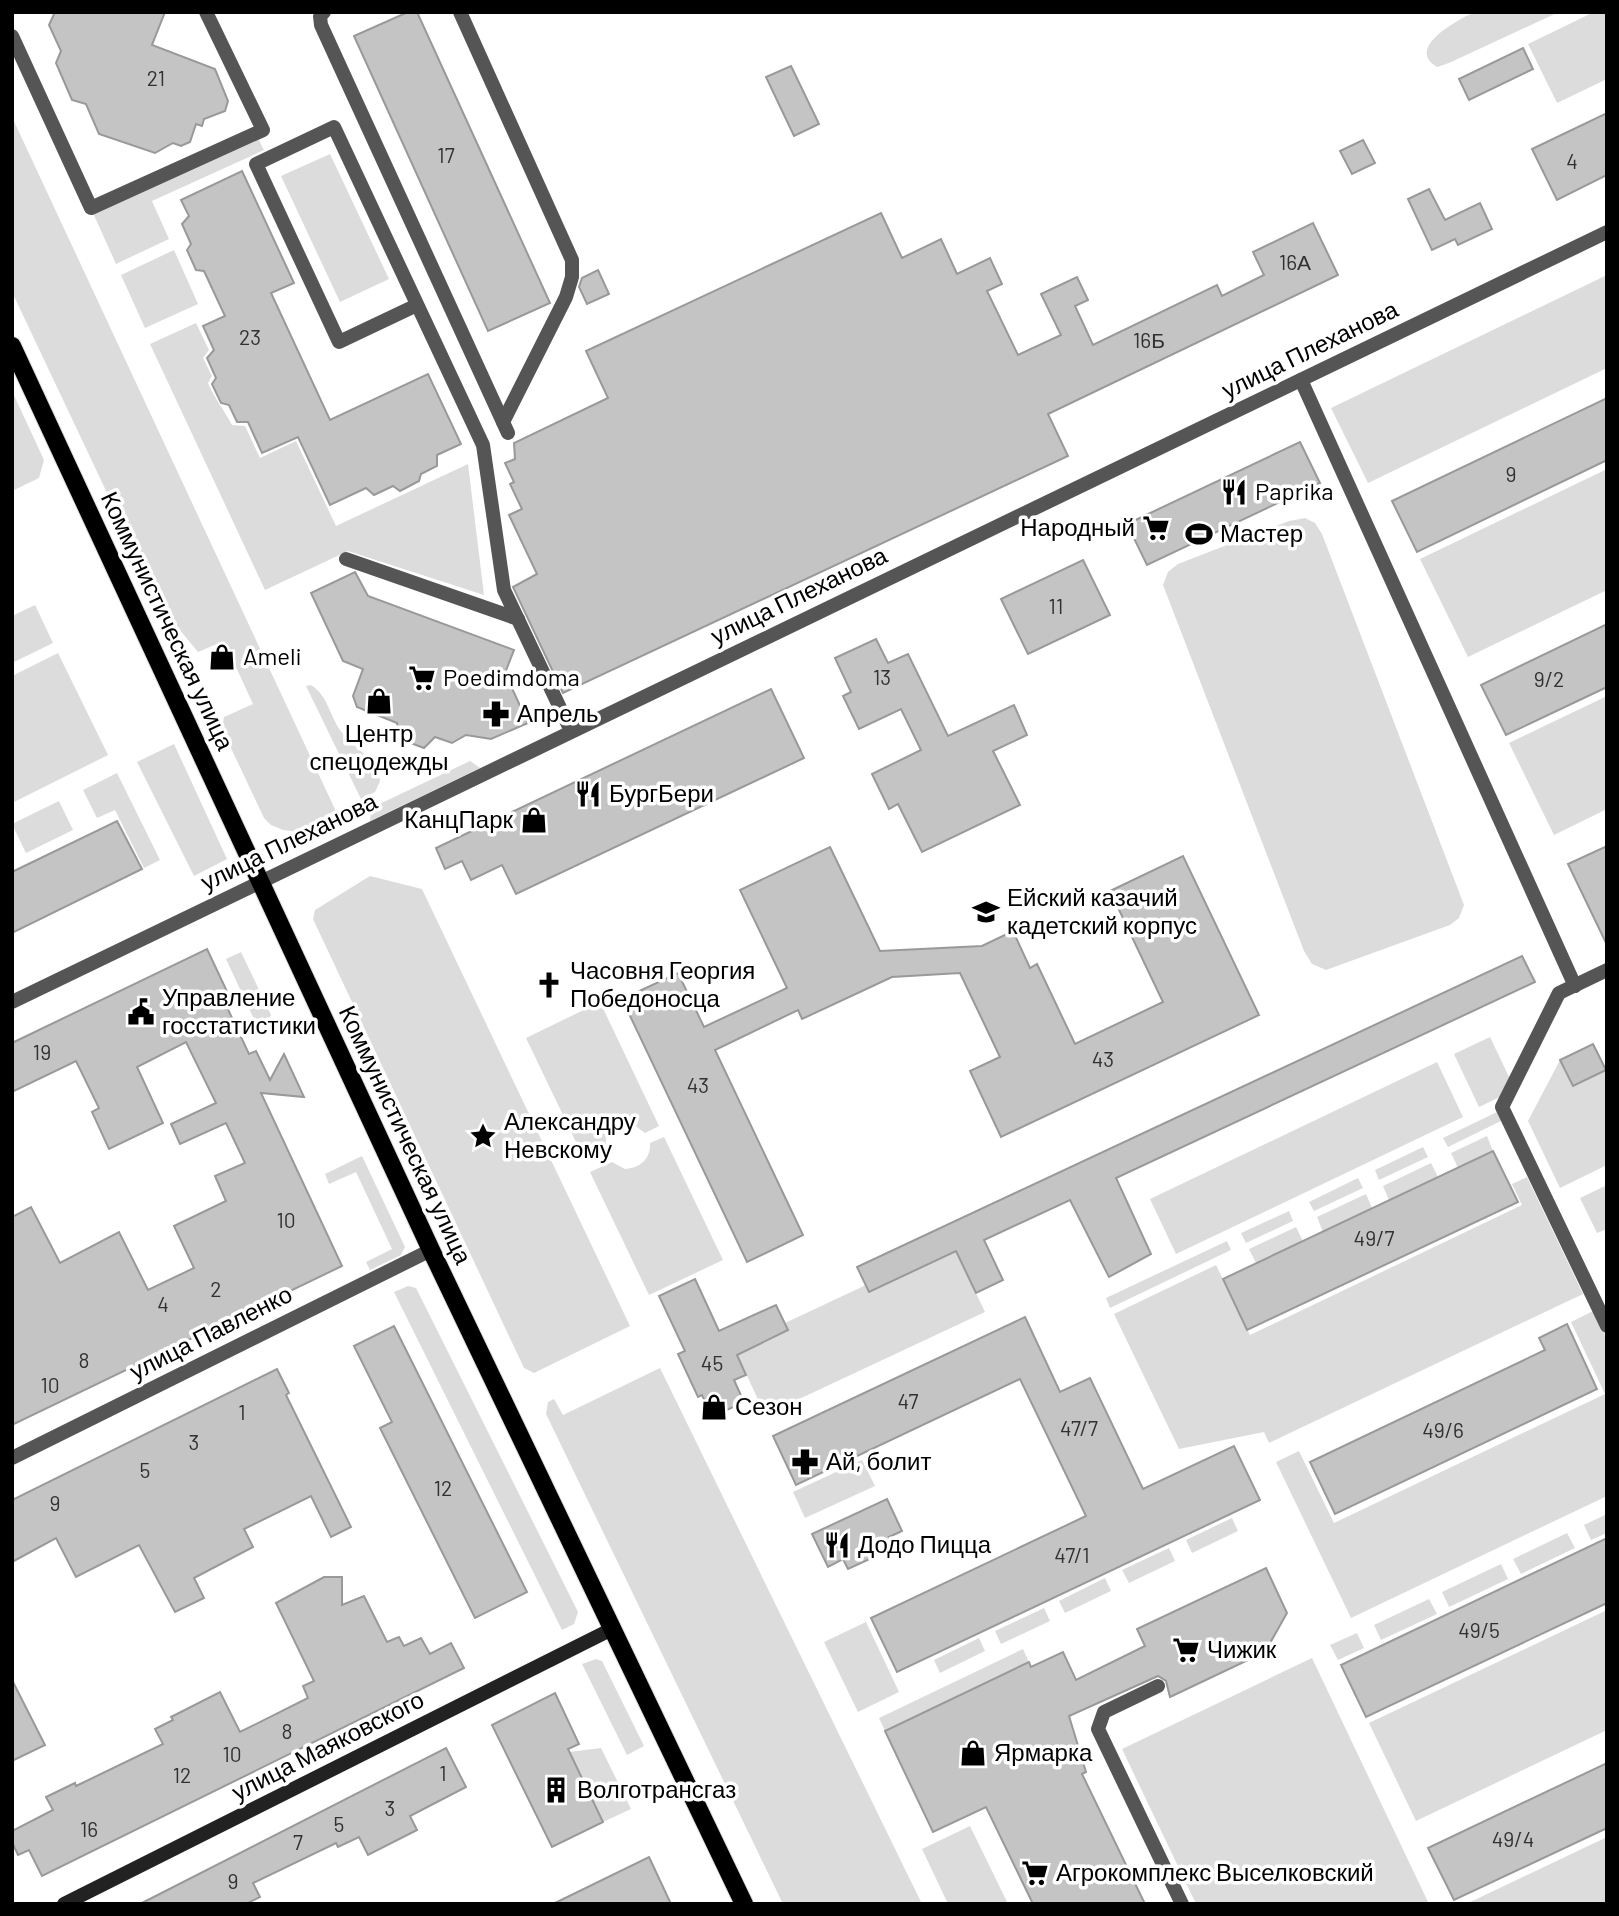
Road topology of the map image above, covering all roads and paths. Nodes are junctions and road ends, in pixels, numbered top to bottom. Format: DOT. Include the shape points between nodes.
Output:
graph roads {
  1 [pos="206,12"];
  2 [pos="324,12"];
  3 [pos="460,12"];
  4 [pos="12,36"];
  5 [pos="1607,232"];
  6 [pos="417,305"];
  7 [pos="12,346"];
  8 [pos="1301,380"];
  9 [pos="346,559"];
  10 [pos="518,619"];
  11 [pos="571,731"];
  12 [pos="259,881"];
  13 [pos="1607,970"];
  14 [pos="1575,986"];
  15 [pos="12,1002"];
  16 [pos="431,1250"];
  17 [pos="1607,1326"];
  18 [pos="12,1458"];
  19 [pos="612,1629"];
  20 [pos="1158,1686"];
  21 [pos="64,1904"];
  22 [pos="744,1904"];
  23 [pos="1182,1904"];
  1 -- 4 [label="street" via="263,130 91,208"];
  2 -- 3 [label="street" via="321,25 505,428 566,297 572,260"];
  5 -- 8 [label="street, улица Плеханова"];
  6 -- 6 [label="street" via="334,127 256,164 339,342"];
  6 -- 10 [label="street" via="483,445 505,590"];
  7 -- 12 [label="main road, Коммунистическая улица"];
  8 -- 11 [label="street, улица Плеханова"];
  8 -- 14 [label="street"];
  9 -- 10 [label="street"];
  10 -- 11 [label="street"];
  11 -- 12 [label="street, улица Плеханова"];
  12 -- 15 [label="street, улица Плеханова"];
  12 -- 16 [label="main road, Коммунистическая улица"];
  13 -- 14 [label="street"];
  14 -- 17 [label="street" via="1559,993 1502,1107"];
  16 -- 18 [label="street, улица Павленко"];
  16 -- 19 [label="main road, Коммунистическая улица"];
  19 -- 21 [label="street, улица Маяковского"];
  19 -- 22 [label="main road, Коммунистическая улица"];
  20 -- 23 [label="street" via="1104,1712 1098,1729"];
}
